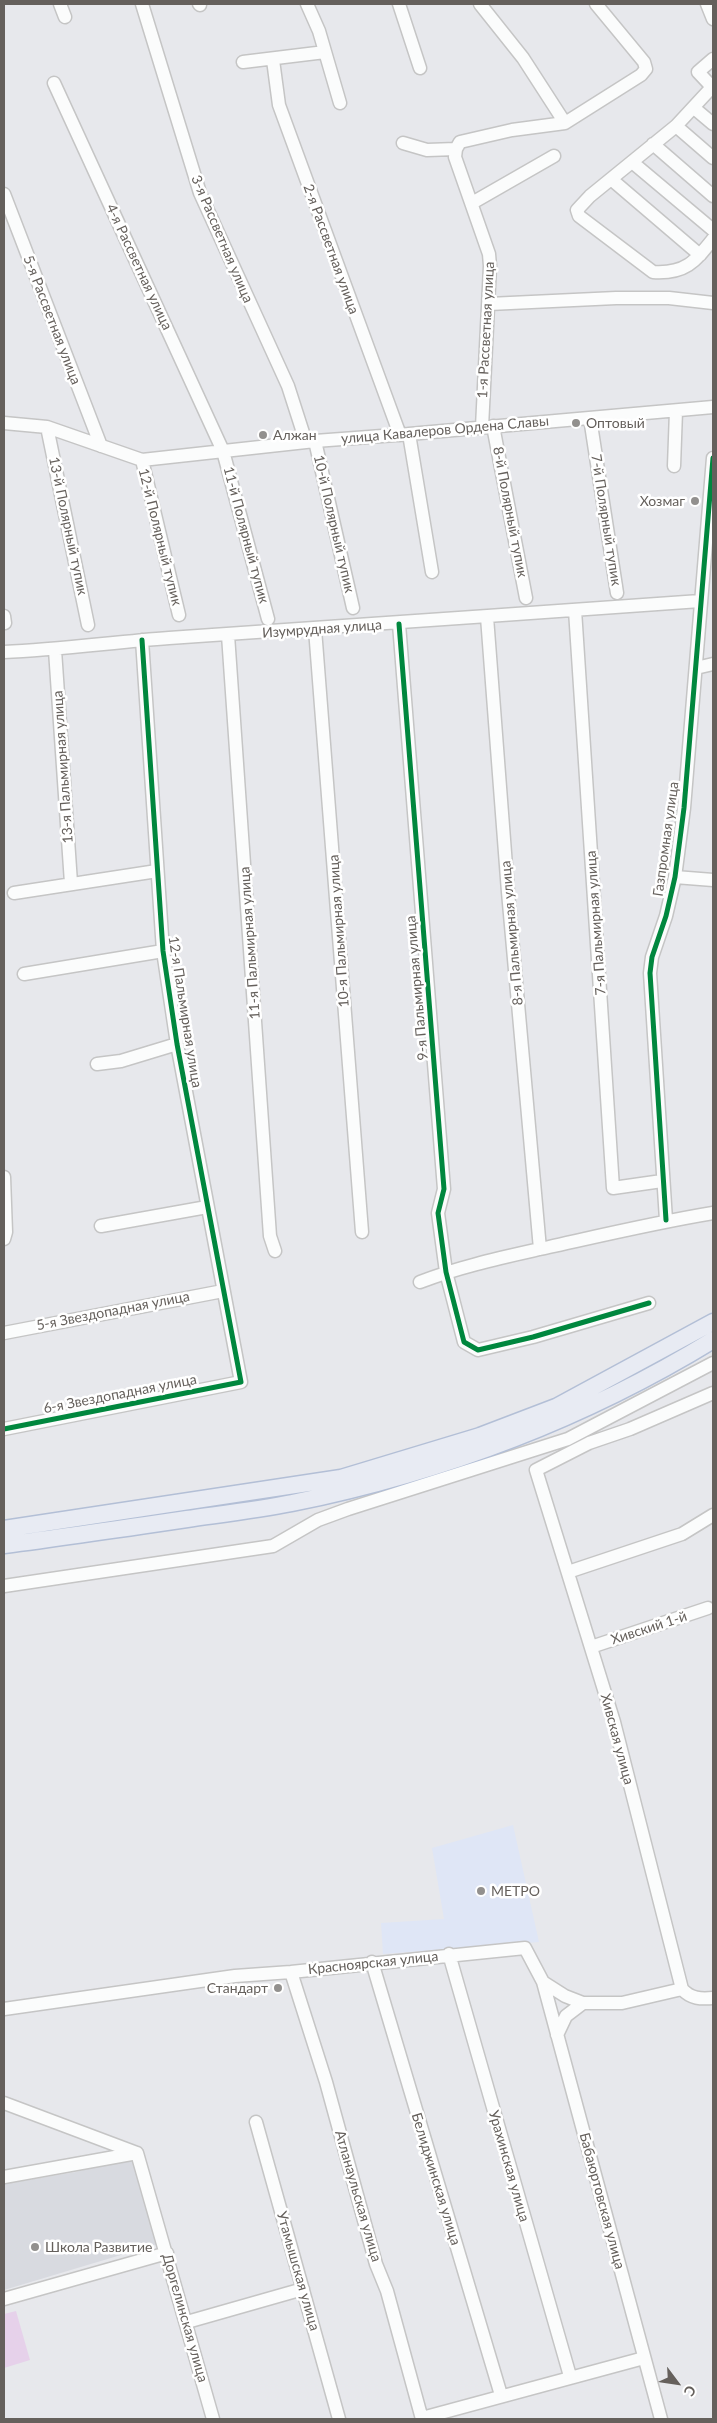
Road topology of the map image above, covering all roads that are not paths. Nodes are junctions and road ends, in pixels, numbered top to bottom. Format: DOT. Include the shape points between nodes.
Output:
graph roads {
  1 [pos="60,4"];
  2 [pos="142,4"];
  3 [pos="307,4"];
  4 [pos="399,4"];
  5 [pos="480,4"];
  6 [pos="596,4"];
  7 [pos="707,4"];
  8 [pos="65,18"];
  9 [pos="713,19"];
  10 [pos="325,52"];
  11 [pos="713,59"];
  12 [pos="273,60"];
  13 [pos="243,62"];
  14 [pos="420,68"];
  15 [pos="54,82"];
  16 [pos="713,87"];
  17 [pos="340,103"];
  18 [pos="694,108"];
  19 [pos="565,123"];
  20 [pos="713,124"];
  21 [pos="676,126"];
  22 [pos="403,143"];
  23 [pos="652,144"];
  24 [pos="456,148"];
  25 [pos="554,156"];
  26 [pos="713,158"];
  27 [pos="632,162"];
  28 [pos="612,179"];
  29 [pos="4,194"];
  30 [pos="713,196"];
  31 [pos="472,203"];
  32 [pos="713,230"];
  33 [pos="713,239"];
  34 [pos="700,255"];
  35 [pos="713,303"];
  36 [pos="490,304"];
  37 [pos="713,407"];
  38 [pos="676,412"];
  39 [pos="590,418"];
  40 [pos="4,423"];
  41 [pos="487,427"];
  42 [pos="47,428"];
  43 [pos="405,435"];
  44 [pos="310,441"];
  45 [pos="101,446"];
  46 [pos="223,451"];
  47 [pos="713,458"];
  48 [pos="142,460"];
  49 [pos="674,466"];
  50 [pos="432,572"];
  51 [pos="617,593"];
  52 [pos="526,598"];
  53 [pos="700,601"];
  54 [pos="353,608"];
  55 [pos="575,610"];
  56 [pos="179,615"];
  57 [pos="487,617"];
  58 [pos="268,619"];
  59 [pos="399,624"];
  60 [pos="88,625"];
  61 [pos="315,629"];
  62 [pos="228,634"];
  63 [pos="142,640"];
  64 [pos="55,650"];
  65 [pos="4,652"];
  66 [pos="713,664"];
  67 [pos="696,668"];
  68 [pos="157,871"];
  69 [pos="675,876"];
  70 [pos="713,880"];
  71 [pos="71,883"];
  72 [pos="14,893"];
  73 [pos="163,951"];
  74 [pos="24,974"];
  75 [pos="177,1044"];
  76 [pos="97,1064"];
  77 [pos="4,1177"];
  78 [pos="662,1181"];
  79 [pos="207,1207"];
  80 [pos="713,1213"];
  81 [pos="666,1220"];
  82 [pos="101,1226"];
  83 [pos="362,1232"];
  84 [pos="4,1239"];
  85 [pos="540,1249"];
  86 [pos="275,1251"];
  87 [pos="446,1272"];
  88 [pos="420,1282"];
  89 [pos="223,1291"];
  90 [pos="650,1303"];
  91 [pos="713,1322"];
  92 [pos="4,1333"];
  93 [pos="713,1340"];
  94 [pos="713,1363"];
  95 [pos="241,1382"];
  96 [pos="713,1393"];
  97 [pos="4,1429"];
  98 [pos="713,1515"];
  99 [pos="4,1529"];
  100 [pos="4,1545"];
  101 [pos="568,1572"];
  102 [pos="4,1586"];
  103 [pos="708,1608"];
  104 [pos="591,1647"];
  105 [pos="449,1954"];
  106 [pos="372,1962"];
  107 [pos="291,1972"];
  108 [pos="543,1982"];
  109 [pos="682,1989"];
  110 [pos="713,1998"];
  111 [pos="582,2002"];
  112 [pos="4,2009"];
  113 [pos="557,2035"];
  114 [pos="4,2103"];
  115 [pos="256,2122"];
  116 [pos="137,2153"];
  117 [pos="4,2178"];
  118 [pos="167,2253"];
  119 [pos="303,2289"];
  120 [pos="4,2299"];
  121 [pos="187,2322"];
  122 [pos="644,2358"];
  123 [pos="570,2376"];
  124 [pos="501,2395"];
  125 [pos="213,2419"];
  126 [pos="339,2419"];
  127 [pos="422,2419"];
  128 [pos="661,2419"];
  1 -- 8 [label="street"];
  2 -- 44 [label="street, 3-я Рассветная улица" via="200,193"];
  3 -- 10 [label="street"];
  4 -- 14 [label="street"];
  5 -- 19 [label="street" via="523,58"];
  6 -- 19 [label="street" via="644,62 646,69"];
  7 -- 9 [label="street"];
  10 -- 12 [label="street"];
  10 -- 17 [label="street"];
  11 -- 16 [label="street" via="698,72"];
  12 -- 13 [label="street"];
  12 -- 43 [label="street, 2-я Рассветная улица" via="279,105"];
  15 -- 46 [label="street, 4-я Рассветная улица"];
  16 -- 18 [label="street"];
  18 -- 20 [label="street"];
  18 -- 21 [label="street"];
  19 -- 24 [label="street" via="512,130 460,142"];
  21 -- 23 [label="street"];
  21 -- 26 [label="street"];
  22 -- 24 [label="street" via="427,150"];
  23 -- 27 [label="street"];
  23 -- 30 [label="street"];
  24 -- 31 [label="street, 1-я Рассветная улица" via="456,157"];
  25 -- 31 [label="street"];
  27 -- 28 [label="street"];
  27 -- 32 [label="street"];
  28 -- 34 [label="street"];
  28 -- 34 [label="street" via="581,205 577,210 579,216 653,272 680,270"];
  29 -- 45 [label="street, 5-я Рассветная улица"];
  31 -- 36 [label="street, 1-я Рассветная улица" via="489,254"];
  33 -- 34 [label="street"];
  35 -- 36 [label="street" via="670,298 616,298"];
  36 -- 41 [label="street, 1-я Рассветная улица"];
  37 -- 38 [label="street, улица Кавалеров Ордена Славы"];
  38 -- 39 [label="street, улица Кавалеров Ордена Славы"];
  38 -- 49 [label="street"];
  39 -- 41 [label="street, улица Кавалеров Ордена Славы"];
  39 -- 51 [label="street, 7-й Полярный тупик"];
  40 -- 42 [label="street, улица Кавалеров Ордена Славы"];
  41 -- 43 [label="street, улица Кавалеров Ордена Славы"];
  41 -- 52 [label="street, 8-й Полярный тупик"];
  42 -- 45 [label="street, улица Кавалеров Ордена Славы"];
  42 -- 60 [label="street, 13-й Полярный тупик"];
  43 -- 44 [label="street, улица Кавалеров Ордена Славы"];
  43 -- 50 [label="street, 2-я Рассветная улица"];
  44 -- 46 [label="street, улица Кавалеров Ордена Славы"];
  44 -- 54 [label="street, 10-й Полярный тупик"];
  45 -- 48 [label="street, улица Кавалеров Ордена Славы"];
  46 -- 48 [label="street, улица Кавалеров Ордена Славы"];
  46 -- 58 [label="street, 11-й Полярный тупик"];
  47 -- 53 [label="street, Газпромная улица"];
  48 -- 56 [label="street, 12-й Полярный тупик"];
  53 -- 55 [label="street, Изумрудная улица"];
  53 -- 67 [label="street, Газпромная улица"];
  55 -- 57 [label="street, Изумрудная улица"];
  55 -- 78 [label="street, 7-я Пальмирная улица" via="614,1188"];
  57 -- 59 [label="street, Изумрудная улица"];
  57 -- 85 [label="street, 8-я Пальмирная улица"];
  59 -- 61 [label="street, Изумрудная улица"];
  59 -- 87 [label="street, 9-я Пальмирная улица" via="444,1188 438,1213"];
  61 -- 62 [label="street, Изумрудная улица"];
  61 -- 83 [label="street, 10-я Пальмирная улица"];
  62 -- 63 [label="street, Изумрудная улица"];
  62 -- 86 [label="street, 11-я Пальмирная улица" via="270,1236"];
  63 -- 64 [label="street, Изумрудная улица"];
  63 -- 68 [label="street, 12-я Пальмирная улица"];
  64 -- 65 [label="street, Изумрудная улица"];
  64 -- 71 [label="street, 13-я Пальмирная улица"];
  66 -- 67 [label="street"];
  67 -- 69 [label="street, Газпромная улица"];
  68 -- 71 [label="street"];
  68 -- 73 [label="street, 12-я Пальмирная улица"];
  69 -- 70 [label="street"];
  69 -- 78 [label="street, Газпромная улица" via="650,974"];
  71 -- 72 [label="street"];
  73 -- 74 [label="street"];
  73 -- 75 [label="street, 12-я Пальмирная улица"];
  75 -- 76 [label="street" via="121,1061"];
  75 -- 79 [label="street, 12-я Пальмирная улица"];
  77 -- 84 [label="street"];
  78 -- 81 [label="street, Газпромная улица"];
  79 -- 82 [label="street"];
  79 -- 89 [label="street, 12-я Пальмирная улица"];
  80 -- 81 [label="street"];
  81 -- 85 [label="street"];
  85 -- 87 [label="street"];
  87 -- 88 [label="street"];
  87 -- 90 [label="street, 9-я Пальмирная улица" via="464,1342 478,1350"];
  89 -- 92 [label="street, 5-я Звездопадная улица"];
  89 -- 95 [label="street, 12-я Пальмирная улица"];
  91 -- 99 [label="main road" via="556,1406 480,1436 341,1478"];
  93 -- 100 [label="main road" via="633,1385 541,1427 406,1474 281,1505"];
  94 -- 102 [label="street" via="568,1439 318,1520 273,1546"];
  95 -- 97 [label="street, 6-я Звездопадная улица"];
  96 -- 101 [label="street, Хивская улица" via="589,1443 536,1470"];
  98 -- 101 [label="street" via="682,1534"];
  101 -- 104 [label="street, Хивская улица"];
  103 -- 104 [label="street, Хивский 1-й"];
  104 -- 109 [label="street, Хивская улица" via="614,1722"];
  105 -- 106 [label="street, Красноярская улица"];
  105 -- 108 [label="street, Красноярская улица" via="525,1948"];
  105 -- 123 [label="street, Урахинская улица"];
  106 -- 107 [label="street, Красноярская улица"];
  106 -- 124 [label="street, Белиджинская улица"];
  107 -- 112 [label="street, Красноярская улица" via="212,1978"];
  107 -- 127 [label="street, Атланаульская улица" via="326,2082"];
  108 -- 111 [label="street, Красноярская улица"];
  108 -- 113 [label="street, Бабаюртовская улица"];
  109 -- 110 [label="street" via="696,1998"];
  109 -- 111 [label="street, Красноярская улица" via="622,2003"];
  111 -- 113 [label="street" via="566,2016"];
  113 -- 122 [label="street, Бабаюртовская улица"];
  114 -- 116 [label="street"];
  115 -- 119 [label="street, Утамышская улица"];
  116 -- 117 [label="street"];
  116 -- 118 [label="street, Доргелинская улица"];
  118 -- 120 [label="street"];
  118 -- 121 [label="street, Доргелинская улица"];
  119 -- 121 [label="street"];
  119 -- 126 [label="street, Утамышская улица"];
  121 -- 125 [label="street, Доргелинская улица"];
  122 -- 123 [label="street"];
  122 -- 128 [label="street, Бабаюртовская улица"];
  123 -- 124 [label="street"];
  124 -- 127 [label="street"];
}
